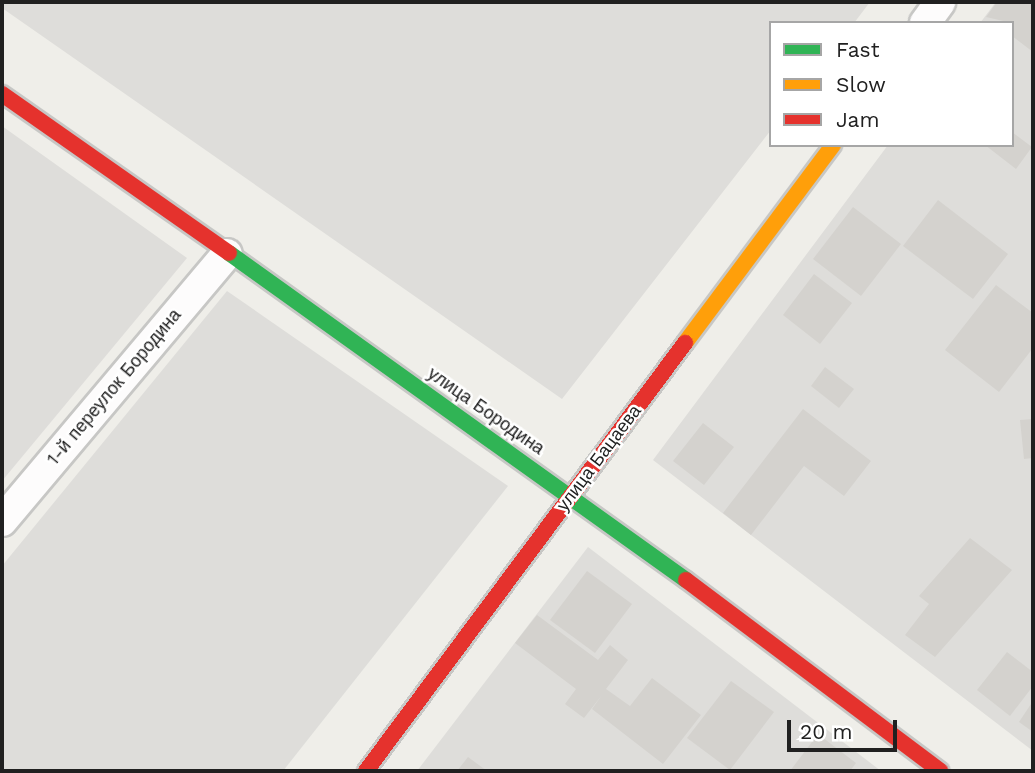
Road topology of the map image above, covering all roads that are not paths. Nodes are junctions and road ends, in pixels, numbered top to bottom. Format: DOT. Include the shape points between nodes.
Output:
graph roads {
  1 [pos="940,2"];
  2 [pos="926,21"];
  3 [pos="2,94"];
  4 [pos="832,147"];
  5 [pos="227,254"];
  6 [pos="572,494"];
  7 [pos="2,521"];
  8 [pos="366,771"];
  9 [pos="940,771"];
  1 -- 2 [label="street"];
  3 -- 5 [label="street, улица Бородина"];
  4 -- 6 [label="street, улица Бацаева"];
  5 -- 6 [label="street, улица Бородина"];
  5 -- 7 [label="street, 1-й переулок Бородина"];
  6 -- 8 [label="street, улица Бацаева"];
  6 -- 9 [label="street, улица Бородина"];
}
